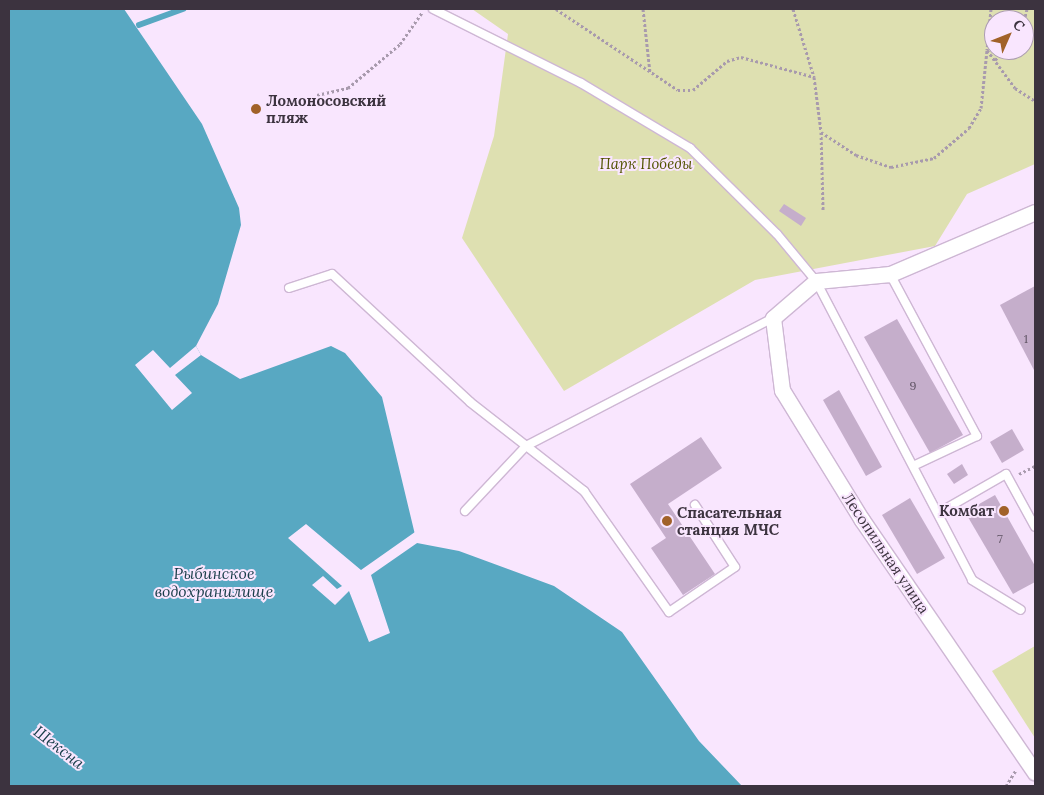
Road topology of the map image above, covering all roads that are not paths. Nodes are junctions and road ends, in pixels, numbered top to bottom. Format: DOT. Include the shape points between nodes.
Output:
graph roads {
  1 [pos="433,9"];
  2 [pos="1035,212"];
  3 [pos="890,274"];
  4 [pos="816,281"];
  5 [pos="289,288"];
  6 [pos="773,318"];
  7 [pos="526,446"];
  8 [pos="915,465"];
  9 [pos="695,505"];
  10 [pos="465,511"];
  11 [pos="940,512"];
  12 [pos="1035,527"];
  13 [pos="1021,610"];
  14 [pos="1035,773"];
  1 -- 4 [label="lane" via="581,83 690,148 776,234"];
  2 -- 3 [label="street"];
  3 -- 4 [label="street"];
  3 -- 8 [label="lane" via="977,436"];
  4 -- 6 [label="street"];
  4 -- 8 [label="lane"];
  5 -- 7 [label="lane" via="332,274 470,402"];
  6 -- 7 [label="lane"];
  6 -- 14 [label="street, Лесопильная улица" via="782,390 862,520"];
  7 -- 9 [label="lane" via="584,491 669,612 735,567"];
  7 -- 10 [label="lane"];
  8 -- 11 [label="lane"];
  11 -- 12 [label="lane" via="1006,474"];
  11 -- 13 [label="lane" via="972,580"];
}
